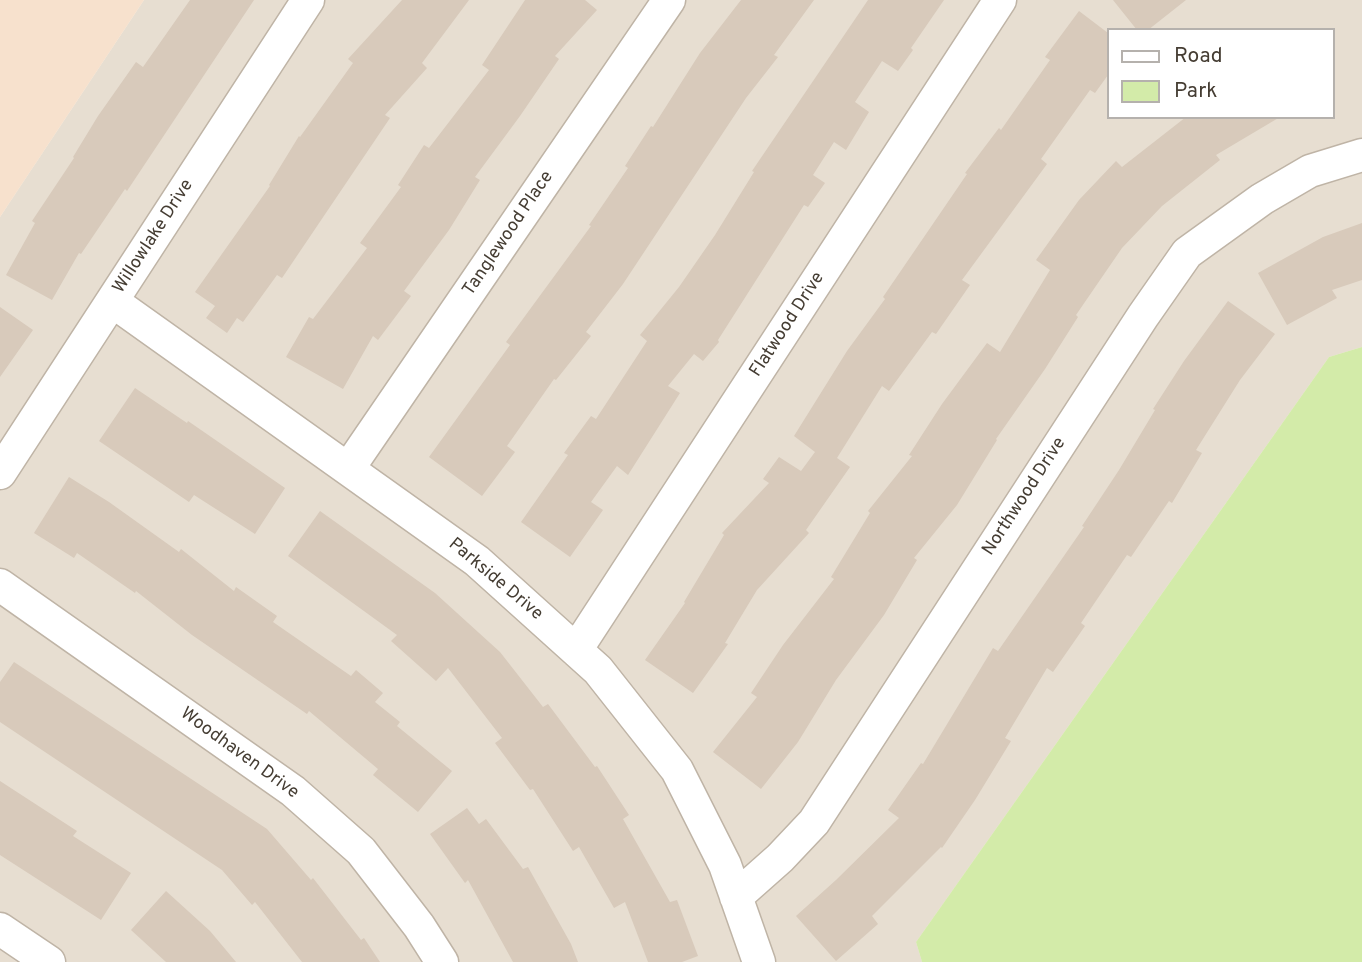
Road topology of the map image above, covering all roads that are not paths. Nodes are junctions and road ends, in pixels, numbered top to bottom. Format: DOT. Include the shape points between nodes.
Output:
graph roads {
  1 [pos="309,0"];
  2 [pos="669,0"];
  3 [pos="1000,0"];
  4 [pos="1362,155"];
  5 [pos="112,301"];
  6 [pos="348,469"];
  7 [pos="0,473"];
  8 [pos="0,585"];
  9 [pos="576,650"];
  10 [pos="736,897"];
  11 [pos="0,929"];
  12 [pos="49,962"];
  13 [pos="442,962"];
  14 [pos="759,962"];
  1 -- 5 [label="street, Willowlake Drive"];
  2 -- 6 [label="street, Tanglewood Place"];
  3 -- 9 [label="street, Flatwood Drive"];
  4 -- 10 [label="street, Northwood Drive" via="1310,171 1187,253 814,822"];
  5 -- 6 [label="street, Parkside Drive"];
  5 -- 7 [label="street, Willowlake Drive"];
  6 -- 9 [label="street, Parkside Drive" via="477,561"];
  8 -- 13 [label="street, Woodhaven Drive" via="293,791 361,851"];
  9 -- 10 [label="street, Parkside Drive" via="598,670 677,770 725,865"];
  10 -- 14 [label="street, Parkside Drive"];
  11 -- 12 [label="street"];
}
